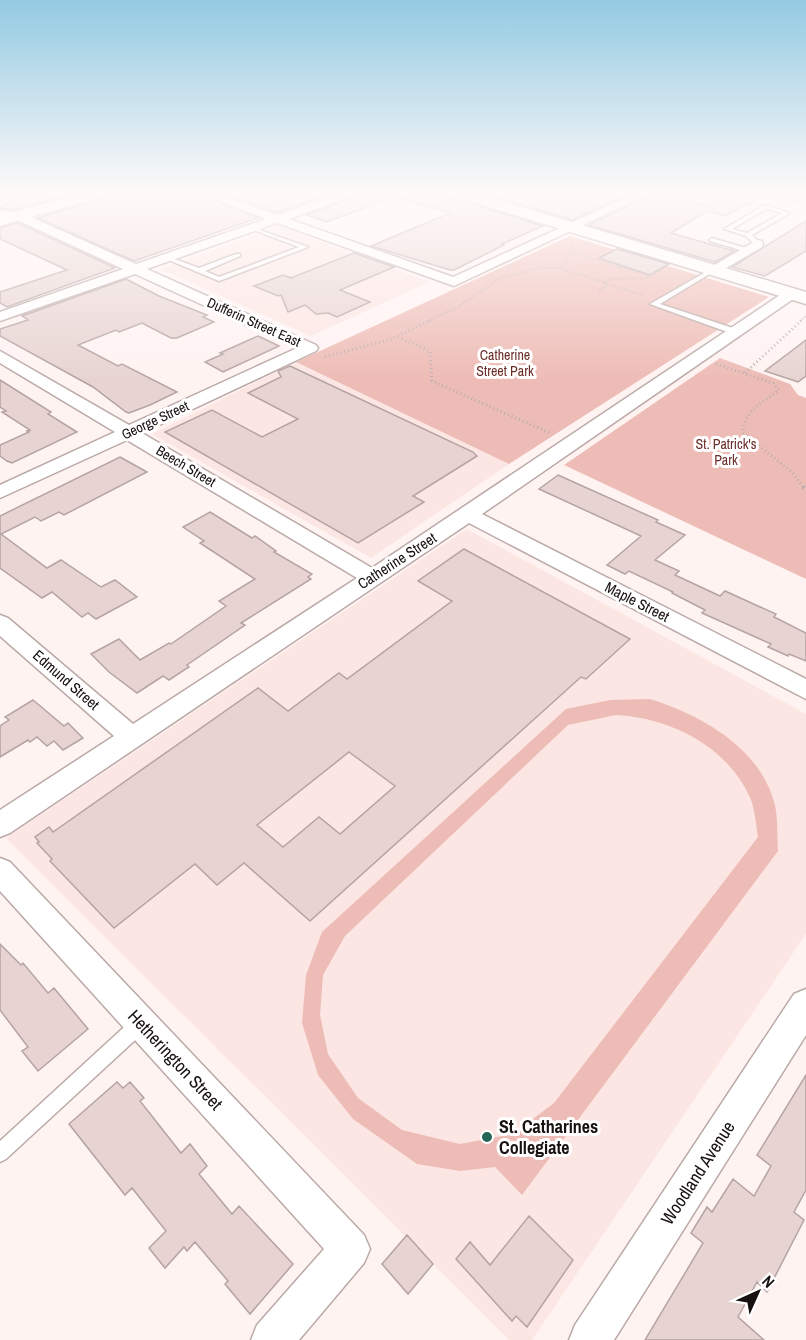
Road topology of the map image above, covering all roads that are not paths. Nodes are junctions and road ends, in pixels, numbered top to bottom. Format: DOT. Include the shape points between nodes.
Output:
graph roads {
  1 [pos="105,255"];
  2 [pos="177,255"];
  3 [pos="238,255"];
  4 [pos="284,255"];
  5 [pos="377,255"];
  6 [pos="517,255"];
  7 [pos="657,255"];
  8 [pos="735,255"];
  9 [pos="167,258"];
  10 [pos="137,269"];
  11 [pos="713,270"];
  12 [pos="198,271"];
  13 [pos="799,296"];
  14 [pos="0,317"];
  15 [pos="736,332"];
  16 [pos="317,352"];
  17 [pos="0,356"];
  18 [pos="129,432"];
  19 [pos="0,492"];
  20 [pos="468,515"];
  21 [pos="371,577"];
  22 [pos="0,623"];
  23 [pos="806,690"];
  24 [pos="132,737"];
  25 [pos="0,825"];
  26 [pos="0,871"];
  27 [pos="806,1005"];
  28 [pos="141,1023"];
  29 [pos="0,1153"];
  30 [pos="272,1340"];
  31 [pos="590,1340"];
  1 -- 10 [label="street, Dufferin Street East"];
  2 -- 9 [label="street"];
  3 -- 12 [label="lane"];
  4 -- 12 [label="lane" via="219,279"];
  5 -- 6 [label="street" via="454,282"];
  7 -- 11 [label="street"];
  8 -- 11 [label="street"];
  9 -- 10 [label="street"];
  9 -- 12 [label="lane"];
  10 -- 14 [label="street"];
  10 -- 16 [label="street, Dufferin Street East"];
  11 -- 13 [label="street"];
  11 -- 15 [label="lane" via="654,304"];
  13 -- 15 [label="street, Catherine Street"];
  15 -- 20 [label="street, Catherine Street"];
  16 -- 18 [label="street, George Street"];
  17 -- 18 [label="street, Beech Street"];
  18 -- 19 [label="street, George Street"];
  18 -- 21 [label="street, Beech Street"];
  20 -- 21 [label="street, Catherine Street"];
  20 -- 23 [label="street, Maple Street"];
  21 -- 24 [label="street, Catherine Street"];
  22 -- 24 [label="street, Edmund Street"];
  24 -- 25 [label="street, Catherine Street"];
  26 -- 28 [label="street, Hetherington Street"];
  27 -- 31 [label="street, Woodland Avenue"];
  28 -- 29 [label="lane"];
  28 -- 30 [label="street, Hetherington Street" via="350,1248"];
}
